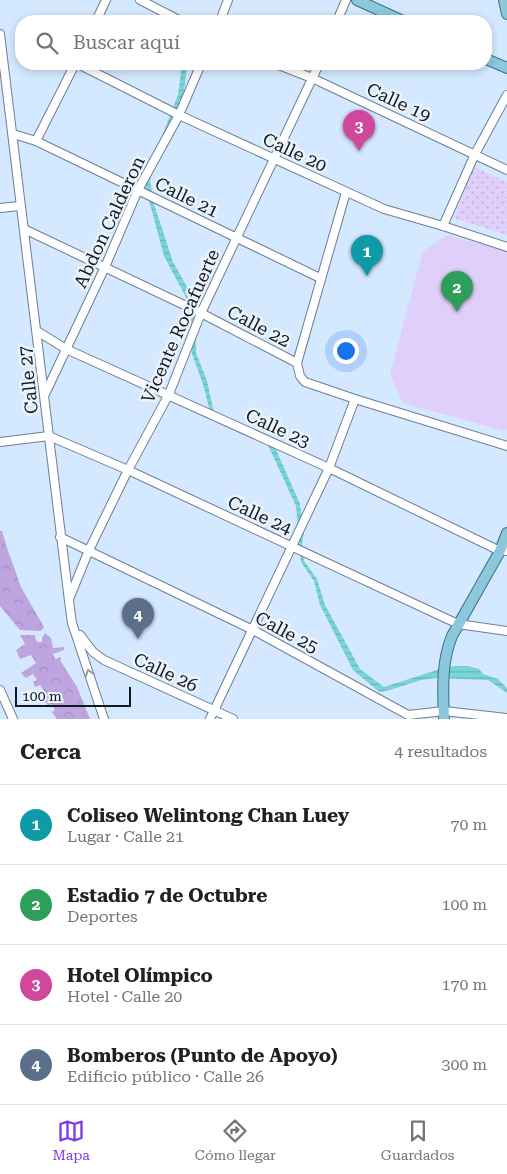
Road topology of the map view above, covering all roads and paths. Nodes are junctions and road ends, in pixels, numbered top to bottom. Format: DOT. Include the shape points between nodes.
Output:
graph roads {
  1 [pos="106,0"];
  2 [pos="140,0"];
  3 [pos="228,0"];
  4 [pos="346,0"];
  5 [pos="357,0"];
  6 [pos="504,0"];
  7 [pos="507,14"];
  8 [pos="99,15"];
  9 [pos="169,15"];
  10 [pos="222,15"];
  11 [pos="340,15"];
  12 [pos="391,15"];
  13 [pos="0,34"];
  14 [pos="492,62"];
  15 [pos="507,68"];
  16 [pos="74,70"];
  17 [pos="89,70"];
  18 [pos="198,70"];
  19 [pos="291,70"];
  20 [pos="316,70"];
  21 [pos="312,78"];
  22 [pos="507,95"];
  23 [pos="179,115"];
  24 [pos="13,134"];
  25 [pos="36,141"];
  26 [pos="475,154"];
  27 [pos="273,159"];
  28 [pos="507,170"];
  29 [pos="138,190"];
  30 [pos="346,192"];
  31 [pos="20,206"];
  32 [pos="0,208"];
  33 [pos="443,226"];
  34 [pos="24,229"];
  35 [pos="236,238"];
  36 [pos="507,247"];
  37 [pos="105,267"];
  38 [pos="320,278"];
  39 [pos="201,312"];
  40 [pos="37,332"];
  41 [pos="66,349"];
  42 [pos="297,363"];
  43 [pos="44,394"];
  44 [pos="169,394"];
  45 [pos="355,399"];
  46 [pos="49,436"];
  47 [pos="0,442"];
  48 [pos="507,446"];
  49 [pos="330,468"];
  50 [pos="128,470"];
  51 [pos="507,533"];
  52 [pos="60,537"];
  53 [pos="292,547"];
  54 [pos="90,550"];
  55 [pos="503,551"];
  56 [pos="68,601"];
  57 [pos="72,623"];
  58 [pos="458,624"];
  59 [pos="253,630"];
  60 [pos="507,631"];
  61 [pos="1,697"];
  62 [pos="214,711"];
  63 [pos="444,715"];
  64 [pos="407,717"];
  65 [pos="507,718"];
  66 [pos="13,719"];
  67 [pos="104,719"];
  68 [pos="210,719"];
  69 [pos="233,719"];
  1 -- 8 [label="street"];
  2 -- 9 [label="street"];
  3 -- 10 [label="street"];
  4 -- 11 [label="street"];
  5 -- 12 [label="main road"];
  6 -- 7 [label="main road"];
  13 -- 24 [label="street, Calle 27"];
  14 -- 15 [label="main road"];
  16 -- 25 [label="street"];
  17 -- 23 [label="street, Calle 20"];
  18 -- 23 [label="street, Abdon Calderon"];
  19 -- 21 [label="street, Calle 19"];
  20 -- 21 [label="street, Vicente Rocafuerte"];
  21 -- 26 [label="street, Calle 19"];
  21 -- 27 [label="street, Vicente Rocafuerte"];
  22 -- 26 [label="street"];
  23 -- 27 [label="street, Calle 20"];
  23 -- 29 [label="street, Abdon Calderon"];
  24 -- 25 [label="street, Calle 21"];
  24 -- 31 [label="street, Calle 27"];
  25 -- 29 [label="street, Calle 21"];
  26 -- 28 [label="street, Calle 19"];
  26 -- 33 [label="street"];
  27 -- 30 [label="street, Calle 20"];
  27 -- 35 [label="street, Vicente Rocafuerte"];
  29 -- 35 [label="street, Calle 21"];
  29 -- 37 [label="street, Abdon Calderon"];
  30 -- 33 [label="street, Calle 20" via="384,209"];
  30 -- 38 [label="street"];
  31 -- 32 [label="street"];
  31 -- 34 [label="street, Calle 27"];
  33 -- 36 [label="street, Calle 20"];
  34 -- 37 [label="street, Calle 22"];
  34 -- 40 [label="street, Calle 27"];
  35 -- 38 [label="street, Calle 21"];
  35 -- 39 [label="street, Vicente Rocafuerte"];
  37 -- 39 [label="street, Calle 22"];
  37 -- 41 [label="street, Abdon Calderon"];
  38 -- 42 [label="street"];
  39 -- 42 [label="street, Calle 22"];
  39 -- 44 [label="street, Vicente Rocafuerte"];
  40 -- 41 [label="street, Calle 23"];
  40 -- 43 [label="street, Calle 27"];
  41 -- 43 [label="street, Abdon Calderon"];
  41 -- 44 [label="street, Calle 23"];
  42 -- 45 [label="street, Calle 22" via="305,382"];
  43 -- 46 [label="street, Calle 27"];
  44 -- 49 [label="street, Calle 23"];
  44 -- 50 [label="street, Vicente Rocafuerte"];
  45 -- 48 [label="street, Calle 22"];
  45 -- 49 [label="street"];
  46 -- 47 [label="street"];
  46 -- 50 [label="street, Calle 24"];
  46 -- 52 [label="street, Calle 27"];
  49 -- 53 [label="street"];
  49 -- 55 [label="street, Calle 23"];
  50 -- 53 [label="street, Calle 24"];
  50 -- 54 [label="street, Vicente Rocafuerte"];
  51 -- 55 [label="main road"];
  52 -- 54 [label="street, Calle 25"];
  52 -- 56 [label="street, Calle 27"];
  53 -- 58 [label="street, Calle 24"];
  53 -- 59 [label="street"];
  54 -- 56 [label="street, Vicente Rocafuerte"];
  54 -- 59 [label="street, Calle 25"];
  55 -- 58 [label="main road"];
  56 -- 57 [label="street, Calle 27"];
  57 -- 62 [label="street, Calle 26" via="93,652 104,660"];
  67 -- 57 [label="street, Calle 27, one-way"];
  58 -- 60 [label="street, Calle 24"];
  58 -- 63 [label="main road" via="447,647 444,664"];
  59 -- 62 [label="street"];
  59 -- 64 [label="street, Calle 25"];
  61 -- 66 [label="street"];
  62 -- 68 [label="street"];
  62 -- 69 [label="street, Calle 26"];
  63 -- 64 [label="street, Calle 25"];
  63 -- 65 [label="street, Calle 25"];
}
